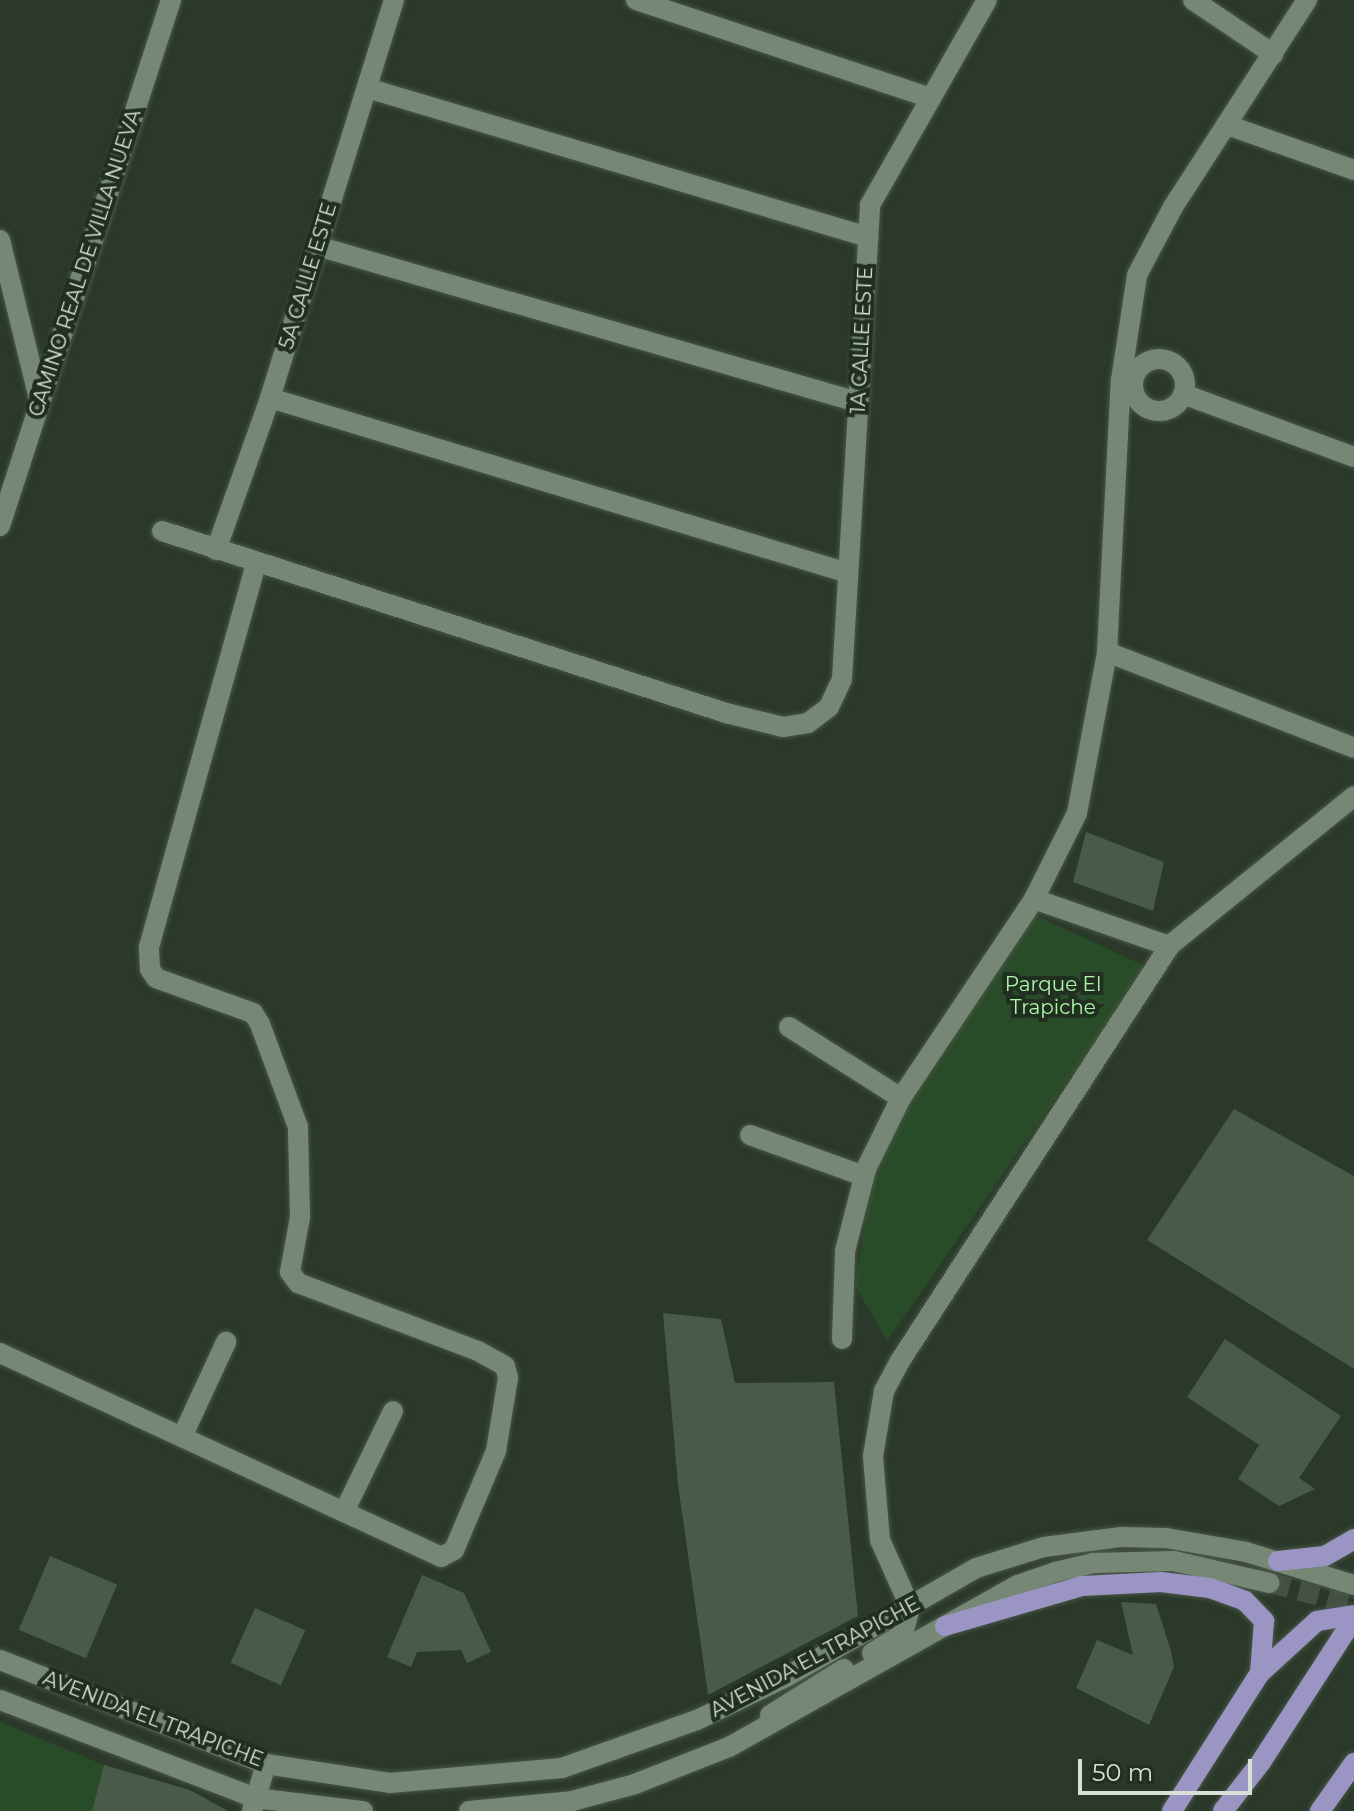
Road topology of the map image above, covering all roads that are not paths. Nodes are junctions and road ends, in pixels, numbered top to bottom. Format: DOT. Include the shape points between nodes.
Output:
graph roads {
  1 [pos="171,0"];
  2 [pos="394,0"];
  3 [pos="636,0"];
  4 [pos="987,0"];
  5 [pos="1193,0"];
  6 [pos="1307,0"];
  7 [pos="1273,54"];
  8 [pos="367,88"];
  9 [pos="931,98"];
  10 [pos="1227,125"];
  11 [pos="1354,170"];
  12 [pos="868,237"];
  13 [pos="0,240"];
  14 [pos="317,246"];
  15 [pos="1127,380"];
  16 [pos="1183,394"];
  17 [pos="270,398"];
  18 [pos="858,402"];
  19 [pos="40,403"];
  20 [pos="1354,457"];
  21 [pos="0,526"];
  22 [pos="162,531"];
  23 [pos="216,550"];
  24 [pos="256,563"];
  25 [pos="848,573"];
  26 [pos="1107,652"];
  27 [pos="1354,748"];
  28 [pos="1354,796"];
  29 [pos="1034,899"];
  30 [pos="1169,946"];
  31 [pos="789,1027"];
  32 [pos="901,1098"];
  33 [pos="750,1135"];
  34 [pos="864,1176"];
  35 [pos="842,1339"];
  36 [pos="226,1342"];
  37 [pos="0,1353"];
  38 [pos="393,1411"];
  39 [pos="182,1437"];
  40 [pos="344,1512"];
  41 [pos="1354,1539"];
  42 [pos="1278,1561"];
  43 [pos="1270,1583"];
  44 [pos="1354,1585"];
  45 [pos="910,1607"];
  46 [pos="1354,1616"];
  47 [pos="945,1626"];
  48 [pos="0,1660"];
  49 [pos="1260,1673"];
  50 [pos="0,1700"];
  51 [pos="729,1747"];
  52 [pos="1354,1750"];
  53 [pos="1354,1763"];
  54 [pos="266,1764"];
  55 [pos="1337,1787"];
  56 [pos="253,1804"];
  57 [pos="363,1811"];
  58 [pos="469,1811"];
  59 [pos="1172,1811"];
  60 [pos="1223,1811"];
  61 [pos="1320,1811"];
  1 -- 19 [label="street, CAMINO REAL DE VILLA NUEVA"];
  2 -- 8 [label="street, 5A CALLE ESTE"];
  3 -- 9 [label="street"];
  4 -- 9 [label="street, 1A CALLE ESTE"];
  5 -- 7 [label="street"];
  6 -- 7 [label="street"];
  7 -- 10 [label="street"];
  8 -- 12 [label="street"];
  8 -- 14 [label="street, 5A CALLE ESTE"];
  9 -- 12 [label="street, 1A CALLE ESTE" via="870,205"];
  10 -- 11 [label="street"];
  10 -- 15 [label="street" via="1173,207 1137,275"];
  12 -- 18 [label="street, 1A CALLE ESTE"];
  13 -- 19 [label="street"];
  14 -- 17 [label="street, 5A CALLE ESTE"];
  14 -- 18 [label="street"];
  15 -- 16 [label="street" via="1136,398 1156,412 1172,408"];
  15 -- 16 [label="street" via="1141,366 1165,360 1183,377"];
  15 -- 26 [label="street"];
  16 -- 20 [label="street"];
  17 -- 23 [label="street, 5A CALLE ESTE"];
  17 -- 25 [label="street"];
  18 -- 25 [label="street, 1A CALLE ESTE"];
  19 -- 21 [label="street, CAMINO REAL DE VILLA NUEVA"];
  22 -- 23 [label="street"];
  23 -- 24 [label="street"];
  24 -- 25 [label="street, 1A CALLE ESTE" via="783,727 808,723 829,707 842,679"];
  24 -- 40 [label="street" via="149,947 150,969 156,978 253,1013 260,1024 298,1127 300,1217 290,1272 298,1283 478,1351 505,1366 508,1378 492,1462 448,1555 441,1557"];
  26 -- 27 [label="street"];
  26 -- 29 [label="street" via="1077,813"];
  28 -- 30 [label="street"];
  29 -- 30 [label="street"];
  29 -- 32 [label="street"];
  30 -- 45 [label="street" via="884,1391 873,1456 880,1540"];
  31 -- 32 [label="street"];
  32 -- 34 [label="street"];
  33 -- 34 [label="street"];
  34 -- 35 [label="street" via="845,1251"];
  36 -- 39 [label="street"];
  37 -- 39 [label="street"];
  38 -- 40 [label="street"];
  39 -- 40 [label="street"];
  41 -- 42 [label="main road" via="1325,1556"];
  42 -- 44 [label="street, AVENIDA EL TRAPICHE"];
  42 -- 45 [label="street, AVENIDA EL TRAPICHE" via="1166,1538 1082,1540 976,1568"];
  43 -- 47 [label="street, AVENIDA EL TRAPICHE" via="1174,1561 1093,1563 1018,1585"];
  45 -- 51 [label="street" via="908,1623 893,1642 791,1698"];
  45 -- 54 [label="street, AVENIDA EL TRAPICHE" via="697,1720 562,1768 390,1783"];
  46 -- 49 [label="main road" via="1317,1621"];
  46 -- 60 [label="main road" via="1261,1762"];
  47 -- 49 [label="main road" via="1082,1586 1161,1582 1210,1588 1257,1610 1266,1636"];
  47 -- 51 [label="street, AVENIDA EL TRAPICHE"];
  48 -- 54 [label="street, AVENIDA EL TRAPICHE"];
  49 -- 59 [label="main road"];
  50 -- 56 [label="street, AVENIDA EL TRAPICHE"];
  51 -- 58 [label="street, AVENIDA EL TRAPICHE" via="635,1784 572,1801"];
  52 -- 55 [label="street"];
  53 -- 55 [label="main road"];
  54 -- 56 [label="street"];
  55 -- 61 [label="main road"];
  56 -- 57 [label="street, AVENIDA EL TRAPICHE"];
}
